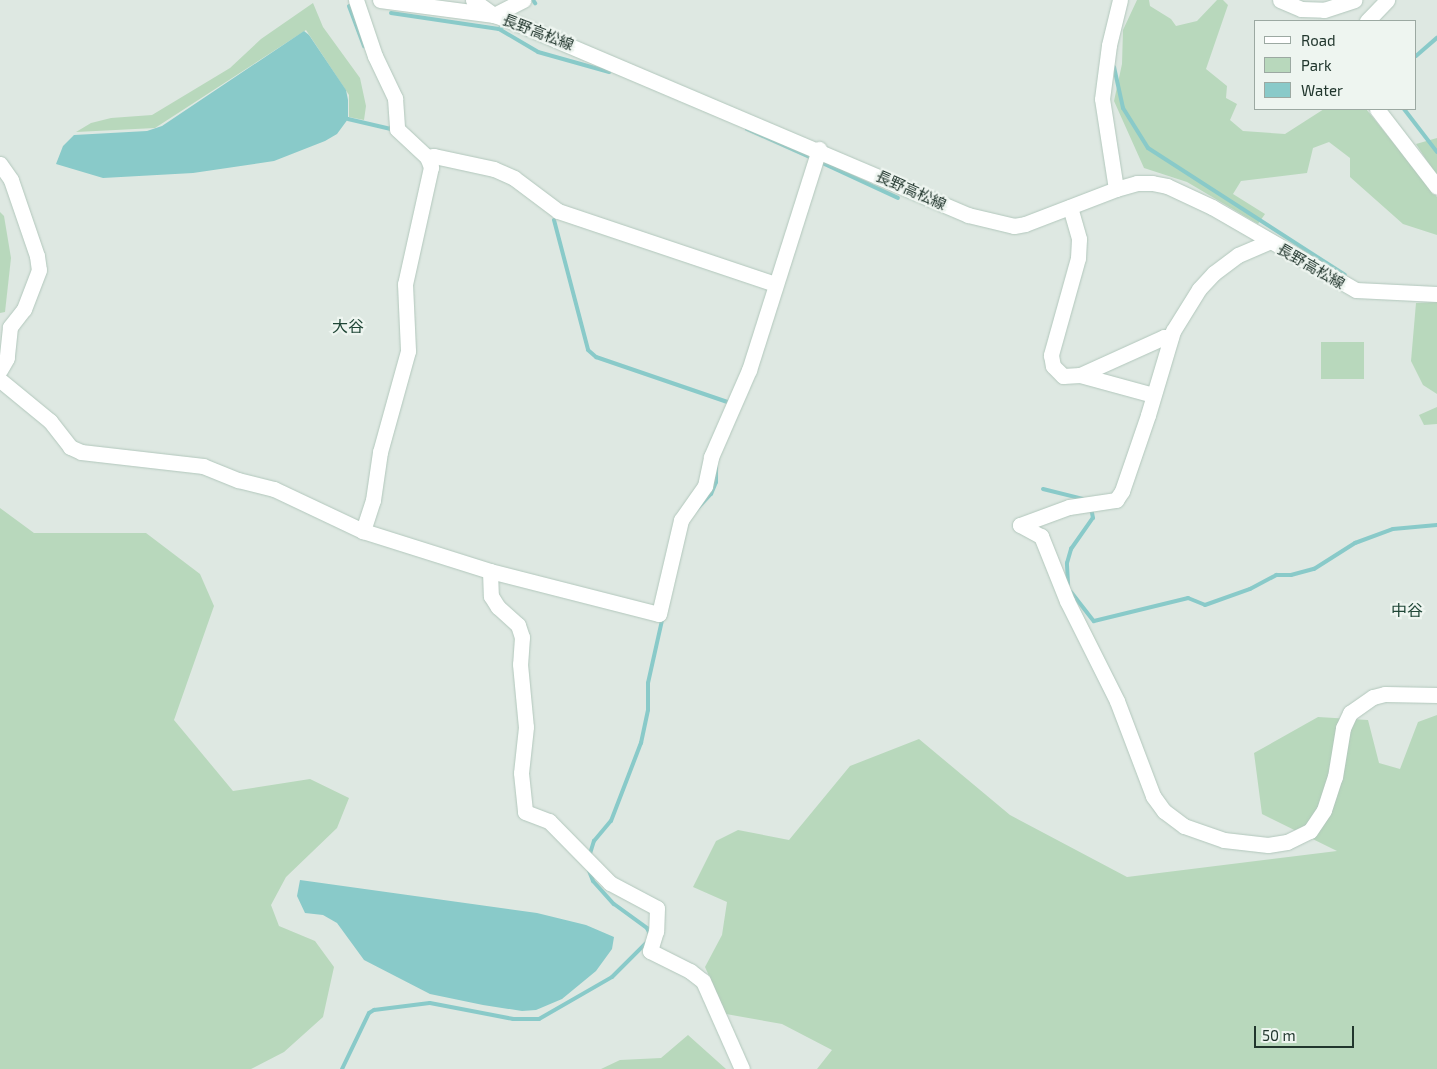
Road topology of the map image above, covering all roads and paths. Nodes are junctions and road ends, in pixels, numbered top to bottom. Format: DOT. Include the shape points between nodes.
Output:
graph roads {
  1 [pos="356,0"];
  2 [pos="380,0"];
  3 [pos="473,0"];
  4 [pos="523,0"];
  5 [pos="1120,0"];
  6 [pos="1280,0"];
  7 [pos="1354,0"];
  8 [pos="1387,0"];
  9 [pos="494,15"];
  10 [pos="1368,20"];
  11 [pos="1378,110"];
  12 [pos="427,157"];
  13 [pos="816,157"];
  14 [pos="0,164"];
  15 [pos="1437,187"];
  16 [pos="1116,190"];
  17 [pos="1070,207"];
  18 [pos="1269,242"];
  19 [pos="775,284"];
  20 [pos="1437,294"];
  21 [pos="1171,337"];
  22 [pos="0,370"];
  23 [pos="1080,375"];
  24 [pos="0,380"];
  25 [pos="1153,395"];
  26 [pos="363,531"];
  27 [pos="490,570"];
  28 [pos="1437,695"];
  29 [pos="742,1069"];
  1 -- 12 [label="street" via="375,56 395,98 396,129"];
  2 -- 9 [label="street, 長野高松線"];
  3 -- 9 [label="street"];
  4 -- 9 [label="street"];
  5 -- 16 [label="street" via="1109,45 1102,99"];
  6 -- 7 [label="street" via="1301,9 1324,10"];
  8 -- 10 [label="street"];
  9 -- 13 [label="street, 長野高松線" via="608,59"];
  11 -- 15 [label="street"];
  12 -- 19 [label="street" via="494,169 514,178 558,211"];
  12 -- 26 [label="street" via="431,167 405,284 408,351 380,452 373,500"];
  13 -- 17 [label="street, 長野高松線" via="968,215 1014,226"];
  13 -- 19 [label="street"];
  14 -- 22 [label="street" via="11,180 39,270 24,310 10,327 6,358"];
  16 -- 17 [label="street, 長野高松線"];
  16 -- 18 [label="street, 長野高松線" via="1137,183 1167,186 1212,207"];
  17 -- 23 [label="street" via="1079,239 1078,258 1052,355 1053,366 1063,376"];
  18 -- 20 [label="street, 長野高松線" via="1356,290"];
  18 -- 21 [label="street" via="1238,255 1214,273 1199,289"];
  19 -- 27 [label="street" via="749,370 711,457 704,486 681,520 659,614"];
  21 -- 23 [label="street" via="1164,337"];
  21 -- 25 [label="street"];
  23 -- 25 [label="street"];
  24 -- 26 [label="street" via="50,421 70,447 81,452 204,466 238,480 274,489"];
  25 -- 28 [label="street" via="1122,491 1116,500 1069,507 1020,525 1041,536 1068,601 1118,701 1153,796 1164,811 1184,826 1224,840 1268,844 1287,842 1310,832 1324,810 1350,713 1373,697 1385,694"];
  26 -- 27 [label="street"];
  27 -- 29 [label="street" via="491,596 518,625 522,637 520,664 526,727 521,773 525,812 549,821 610,883 657,908 656,931 650,951 703,981"];
}
